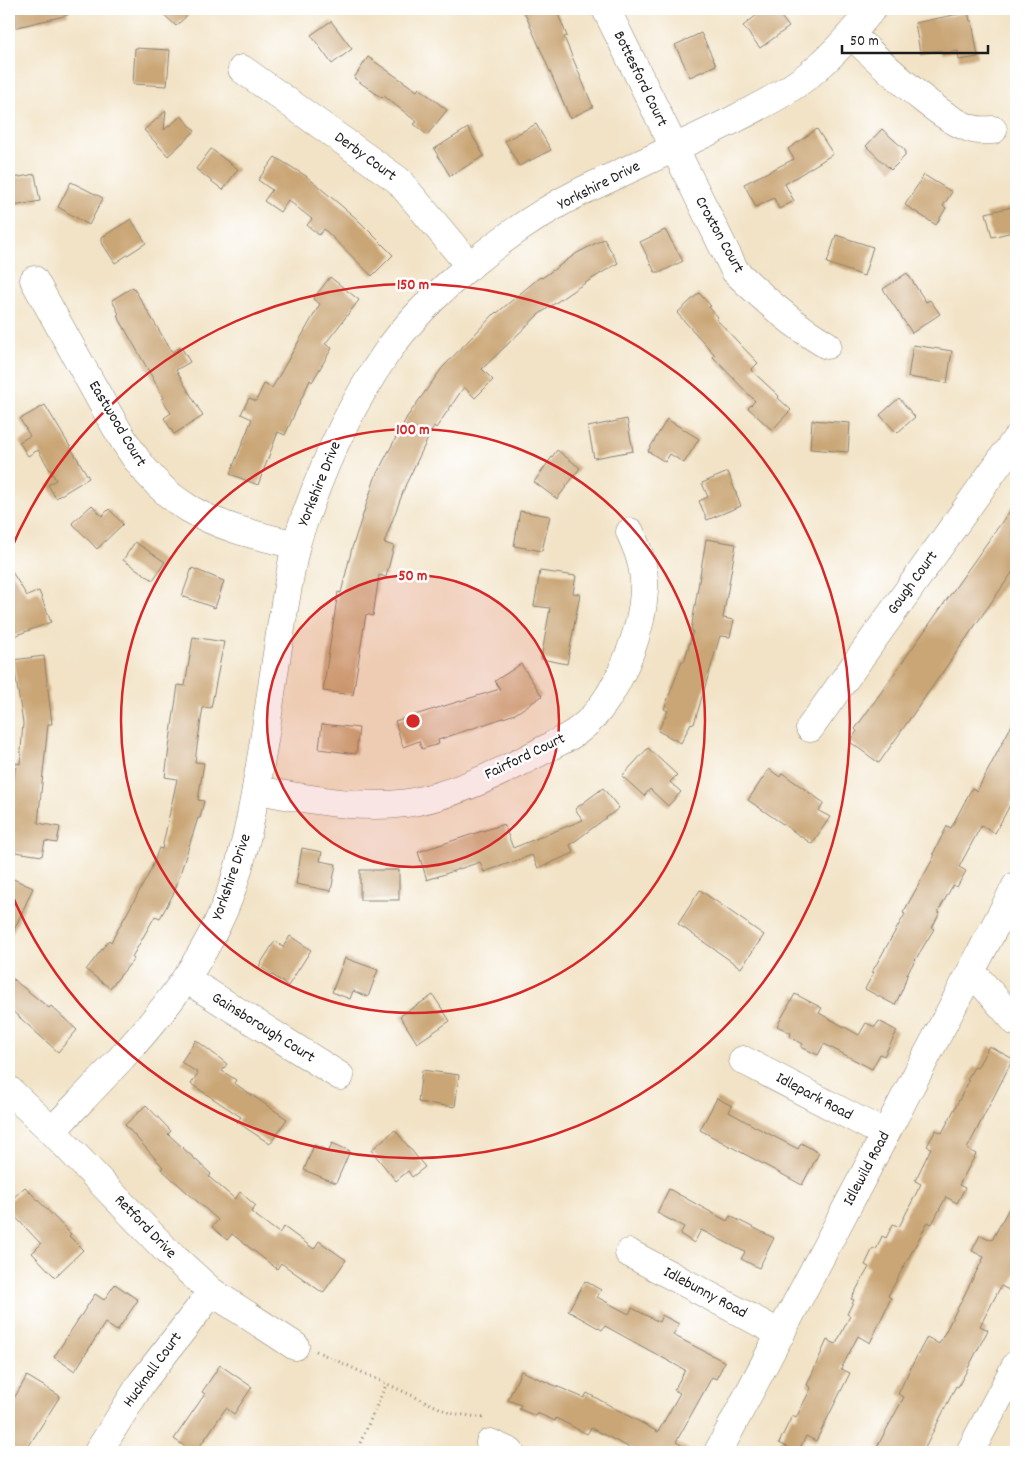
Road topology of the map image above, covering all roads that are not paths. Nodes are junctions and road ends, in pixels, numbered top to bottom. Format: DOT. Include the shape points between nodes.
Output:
graph roads {
  1 [pos="606,9"];
  2 [pos="872,9"];
  3 [pos="851,35"];
  4 [pos="242,69"];
  5 [pos="992,130"];
  6 [pos="674,149"];
  7 [pos="470,266"];
  8 [pos="34,280"];
  9 [pos="828,345"];
  10 [pos="1016,439"];
  11 [pos="630,532"];
  12 [pos="296,545"];
  13 [pos="810,728"];
  14 [pos="256,790"];
  15 [pos="1016,886"];
  16 [pos="972,972"];
  17 [pos="186,979"];
  18 [pos="1016,1022"];
  19 [pos="743,1060"];
  20 [pos="340,1076"];
  21 [pos="9,1090"];
  22 [pos="52,1131"];
  23 [pos="885,1134"];
  24 [pos="629,1253"];
  25 [pos="212,1292"];
  26 [pos="781,1334"];
  27 [pos="295,1346"];
  28 [pos="1016,1364"];
  29 [pos="98,1452"];
  30 [pos="718,1452"];
  31 [pos="970,1452"];
  1 -- 6 [label="street, Bottesford Court"];
  2 -- 3 [label="street, Yorkshire Drive"];
  3 -- 5 [label="street" via="958,124 974,130"];
  3 -- 6 [label="street, Yorkshire Drive" via="816,70 775,98"];
  4 -- 7 [label="street, Derby Court" via="398,180"];
  6 -- 7 [label="street, Yorkshire Drive" via="578,193"];
  6 -- 9 [label="street, Croxton Court" via="735,271 777,310 806,333"];
  7 -- 12 [label="street, Yorkshire Drive" via="412,321 364,388 324,466"];
  8 -- 12 [label="street, Eastwood Court" via="121,436 148,476 168,494 212,520 242,532"];
  10 -- 13 [label="street, Gough Court"];
  11 -- 14 [label="street, Fairford Court" via="642,560 644,580 632,648 616,684 580,729 508,770 408,803 377,806 345,804"];
  12 -- 14 [label="street, Yorkshire Drive"];
  14 -- 17 [label="street, Yorkshire Drive" via="245,847 229,898"];
  15 -- 16 [label="street, Idlewild Road"];
  16 -- 18 [label="street"];
  16 -- 23 [label="street, Idlewild Road"];
  17 -- 20 [label="street, Gainsborough Court"];
  17 -- 22 [label="street, Yorkshire Drive" via="155,1022"];
  19 -- 23 [label="street, Idlepark Road"];
  21 -- 22 [label="street, Retford Drive"];
  22 -- 25 [label="street, Retford Drive" via="167,1251"];
  23 -- 26 [label="street, Idlewild Road"];
  24 -- 26 [label="street, Idlebunny Road"];
  25 -- 27 [label="street, Retford Drive"];
  25 -- 29 [label="street, Hucknall Court" via="142,1382"];
  26 -- 30 [label="street, Idlewild Road"];
  28 -- 31 [label="street"];
}
